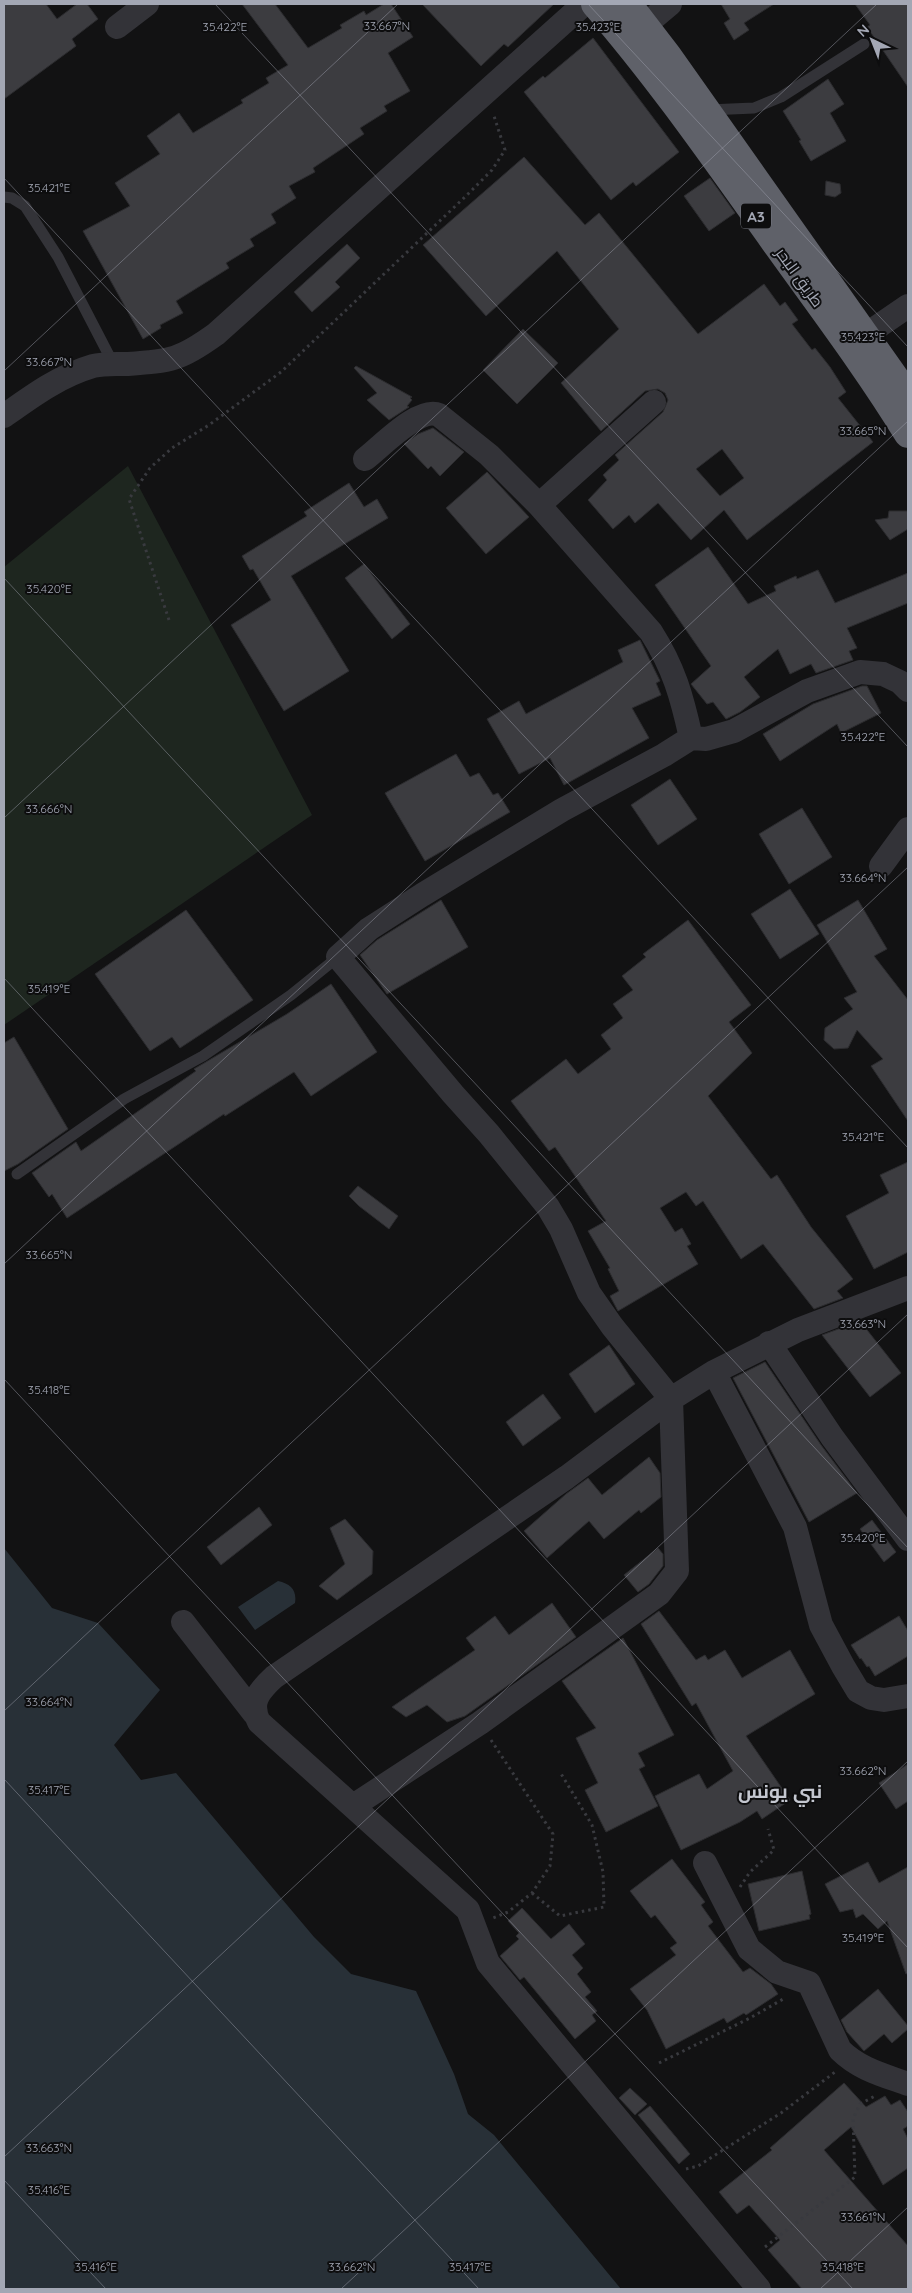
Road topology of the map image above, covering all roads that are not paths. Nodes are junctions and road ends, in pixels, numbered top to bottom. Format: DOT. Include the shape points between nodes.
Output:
graph roads {
  1 [pos="148,4"];
  2 [pos="584,4"];
  3 [pos="595,4"];
  4 [pos="628,4"];
  5 [pos="670,4"];
  6 [pos="644,25"];
  7 [pos="117,27"];
  8 [pos="864,44"];
  9 [pos="706,110"];
  10 [pos="4,197"];
  11 [pos="908,306"];
  12 [pos="858,341"];
  13 [pos="114,365"];
  14 [pos="908,396"];
  15 [pos="654,402"];
  16 [pos="4,416"];
  17 [pos="908,434"];
  18 [pos="365,459"];
  19 [pos="539,504"];
  20 [pos="908,690"];
  21 [pos="691,738"];
  22 [pos="908,829"];
  23 [pos="881,866"];
  24 [pos="338,956"];
  25 [pos="17,1174"];
  26 [pos="908,1288"];
  27 [pos="769,1343"];
  28 [pos="714,1372"];
  29 [pos="671,1399"];
  30 [pos="908,1539"];
  31 [pos="183,1622"];
  32 [pos="908,1696"];
  33 [pos="254,1713"];
  34 [pos="354,1806"];
  35 [pos="705,1863"];
  36 [pos="901,2082"];
  37 [pos="759,2289"];
  1 -- 7 [label="street"];
  2 -- 13 [label="street" via="216,334 174,359"];
  3 -- 12 [label="highway, طريق البحر / A3" via="634,48"];
  4 -- 6 [label="highway, طريق البحر / A3"];
  5 -- 6 [label="street"];
  6 -- 9 [label="highway, طريق البحر / A3"];
  8 -- 9 [label="lane" via="810,80 763,105"];
  9 -- 12 [label="highway, طريق البحر / A3"];
  10 -- 13 [label="lane" via="25,206 58,257"];
  11 -- 12 [label="street"];
  12 -- 14 [label="highway, طريق البحر / A3"];
  12 -- 17 [label="highway, طريق البحر / A3"];
  13 -- 16 [label="street" via="96,366 58,379"];
  15 -- 19 [label="street"];
  18 -- 19 [label="street" via="418,417 435,413 489,455"];
  19 -- 21 [label="street" via="663,650 681,691"];
  20 -- 21 [label="street" via="900,682 882,674 860,672 807,691 734,731 706,739"];
  21 -- 24 [label="street" via="664,756 562,810 422,895 369,929"];
  22 -- 23 [label="street"];
  24 -- 25 [label="lane" via="291,995 203,1056 124,1099"];
  24 -- 29 [label="street" via="548,1207 589,1292"];
  26 -- 27 [label="street"];
  27 -- 28 [label="street"];
  27 -- 30 [label="street" via="832,1437"];
  28 -- 29 [label="street"];
  28 -- 32 [label="street" via="795,1527 821,1625 843,1666 858,1691 871,1698 884,1700"];
  29 -- 33 [label="street" via="567,1477 274,1677 256,1696"];
  29 -- 34 [label="street" via="678,1571 659,1594 480,1723"];
  31 -- 33 [label="street"];
  33 -- 34 [label="street" via="258,1722"];
  34 -- 37 [label="street" via="468,1910 488,1963"];
  35 -- 36 [label="street" via="749,1949 777,1972 809,1983 840,2050 848,2058 865,2069"];
}
